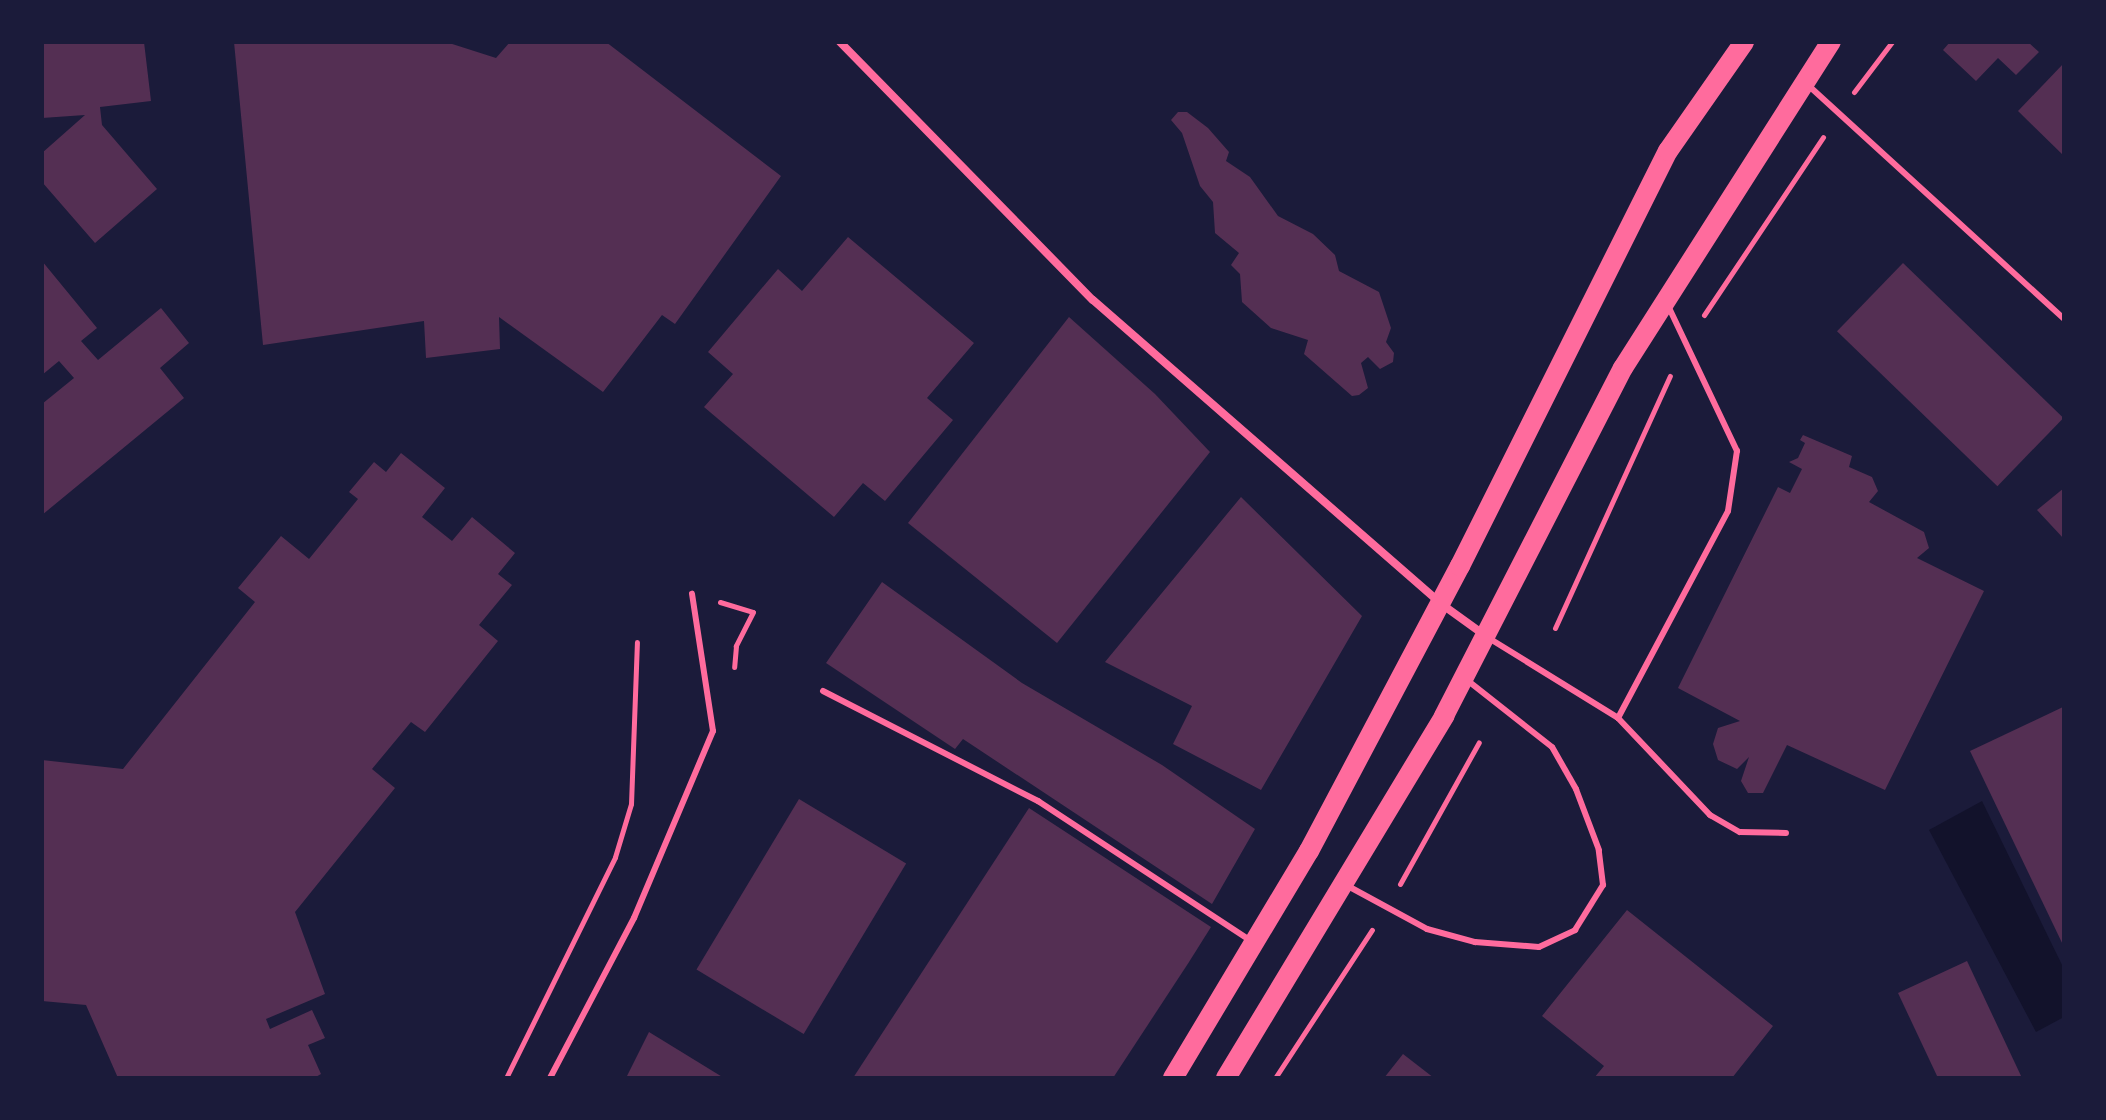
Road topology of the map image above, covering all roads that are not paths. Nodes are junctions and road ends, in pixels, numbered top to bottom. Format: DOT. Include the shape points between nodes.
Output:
graph roads {
  1 [pos="840,42"];
  2 [pos="1744,42"];
  3 [pos="1831,42"];
  4 [pos="1803,81"];
  5 [pos="1666,302"];
  6 [pos="2064,319"];
  7 [pos="692,594"];
  8 [pos="1440,603"];
  9 [pos="1487,637"];
  10 [pos="1465,678"];
  11 [pos="823,691"];
  12 [pos="1618,718"];
  13 [pos="1786,833"];
  14 [pos="1346,885"];
  15 [pos="1256,944"];
  16 [pos="550,1078"];
  17 [pos="1173,1078"];
  18 [pos="1226,1078"];
  1 -- 8 [label="street" via="1093,300"];
  2 -- 8 [label="main road" via="1668,151"];
  3 -- 4 [label="main road"];
  4 -- 5 [label="main road"];
  4 -- 6 [label="lane" via="1841,110"];
  5 -- 9 [label="main road" via="1623,368"];
  5 -- 12 [label="lane" via="1737,451 1728,511"];
  7 -- 16 [label="lane" via="713,731 634,918"];
  8 -- 9 [label="street"];
  8 -- 15 [label="main road"];
  9 -- 10 [label="main road"];
  9 -- 12 [label="lane"];
  10 -- 14 [label="main road"];
  10 -- 14 [label="lane" via="1552,747 1576,789 1599,850 1603,885 1575,930 1539,947 1475,942 1427,929"];
  11 -- 15 [label="lane" via="1038,801"];
  12 -- 13 [label="lane" via="1710,815 1740,832"];
  14 -- 18 [label="main road"];
  15 -- 17 [label="main road"];
}
